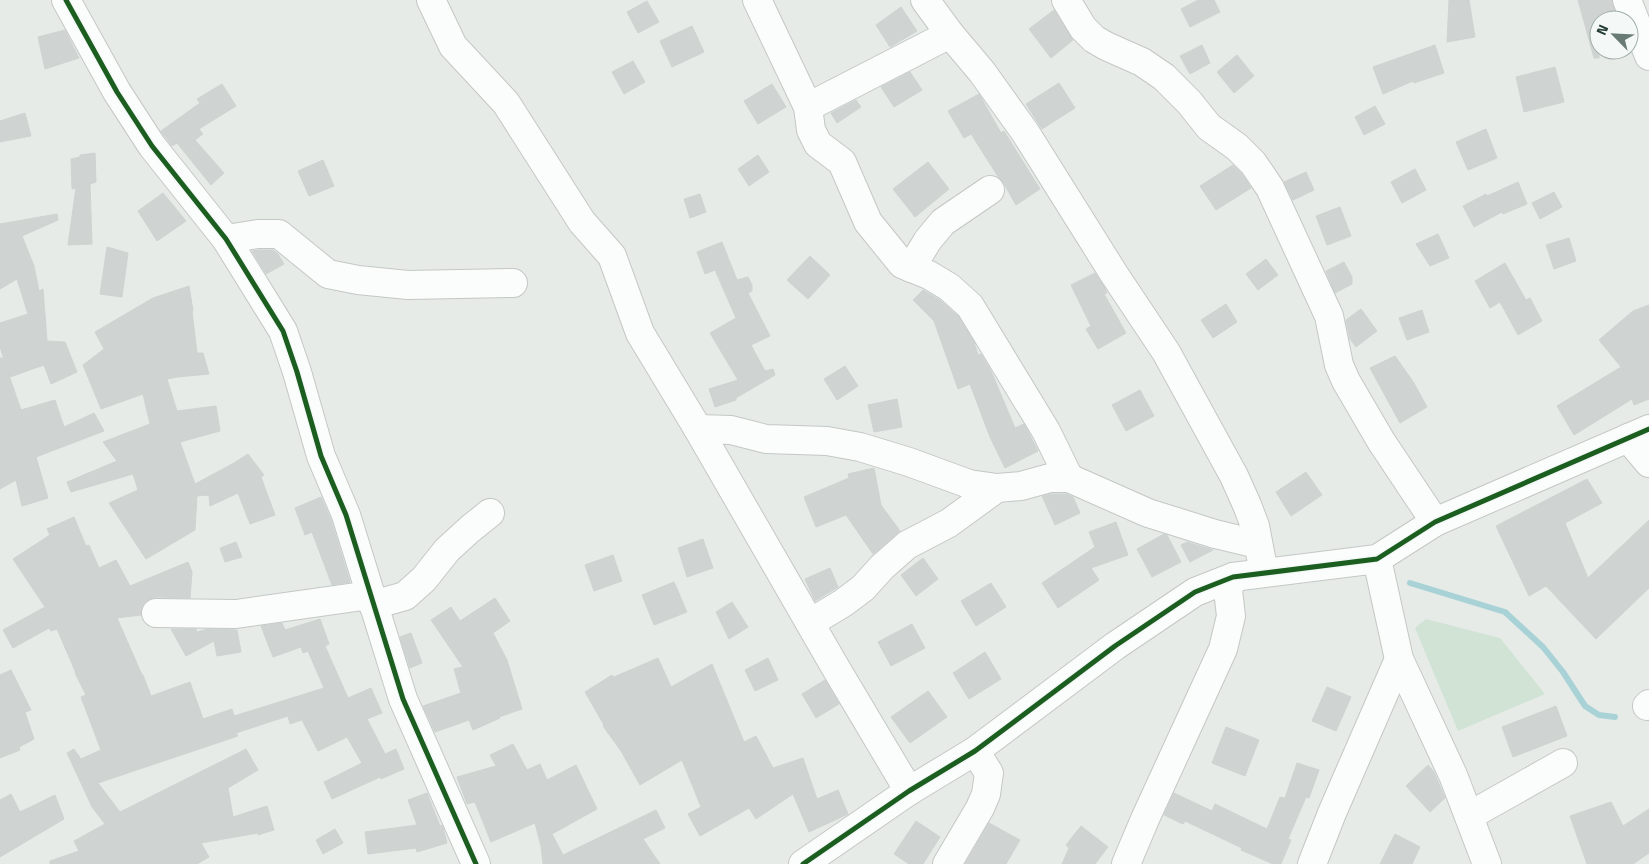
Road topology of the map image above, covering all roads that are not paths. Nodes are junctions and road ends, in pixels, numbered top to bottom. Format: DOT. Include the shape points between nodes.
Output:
graph roads {
  1 [pos="66,0"];
  2 [pos="431,0"];
  3 [pos="757,0"];
  4 [pos="925,0"];
  5 [pos="1066,0"];
  6 [pos="1627,0"];
  7 [pos="950,34"];
  8 [pos="1649,56"];
  9 [pos="808,107"];
  10 [pos="990,190"];
  11 [pos="226,239"];
  12 [pos="910,268"];
  13 [pos="513,283"];
  14 [pos="698,429"];
  15 [pos="1639,433"];
  16 [pos="1649,463"];
  17 [pos="1069,478"];
  18 [pos="997,488"];
  19 [pos="490,513"];
  20 [pos="1435,522"];
  21 [pos="1258,544"];
  22 [pos="1377,558"];
  23 [pos="1264,573"];
  24 [pos="1230,594"];
  25 [pos="372,600"];
  26 [pos="156,613"];
  27 [pos="810,623"];
  28 [pos="1399,659"];
  29 [pos="981,760"];
  30 [pos="1563,763"];
  31 [pos="908,791"];
  32 [pos="1469,816"];
  33 [pos="476,864"];
  34 [pos="803,864"];
  35 [pos="948,864"];
  36 [pos="1126,864"];
  37 [pos="1312,864"];
  38 [pos="1488,864"];
  1 -- 11 [label="street" via="117,92 152,146"];
  2 -- 14 [label="street" via="452,46 506,103 582,222 612,256 640,333"];
  3 -- 9 [label="street"];
  4 -- 7 [label="street"];
  5 -- 20 [label="street" via="1083,28 1094,39 1142,62 1164,77 1209,127 1253,163 1270,188 1326,310 1346,381"];
  6 -- 8 [label="street"];
  7 -- 9 [label="street"];
  7 -- 21 [label="street" via="1025,132 1166,352 1234,476 1256,526"];
  9 -- 12 [label="street" via="811,130 818,144 842,162 868,222 896,259"];
  10 -- 12 [label="street" via="943,222"];
  11 -- 13 [label="street" via="279,234 328,274 358,280 408,285"];
  11 -- 25 [label="street" via="283,331 321,456 346,515"];
  12 -- 17 [label="street" via="949,287 970,306 1046,431"];
  14 -- 18 [label="street" via="731,430 766,438 860,447 969,484"];
  14 -- 27 [label="street"];
  15 -- 16 [label="street"];
  15 -- 20 [label="street"];
  17 -- 18 [label="street" via="1050,478"];
  17 -- 21 [label="street" via="1148,513"];
  18 -- 27 [label="street" via="950,523 907,546 850,598"];
  19 -- 25 [label="street" via="447,550 424,579 405,596"];
  20 -- 22 [label="street"];
  21 -- 23 [label="street"];
  22 -- 23 [label="street"];
  22 -- 28 [label="street"];
  23 -- 24 [label="street"];
  24 -- 29 [label="street" via="1195,592 1123,640"];
  24 -- 36 [label="street" via="1223,649"];
  25 -- 26 [label="street" via="236,614"];
  25 -- 33 [label="street" via="403,699"];
  27 -- 31 [label="street"];
  28 -- 32 [label="street"];
  28 -- 37 [label="street"];
  29 -- 31 [label="street"];
  29 -- 35 [label="street" via="986,794"];
  30 -- 32 [label="street"];
  31 -- 34 [label="street"];
  32 -- 38 [label="street"];
}
